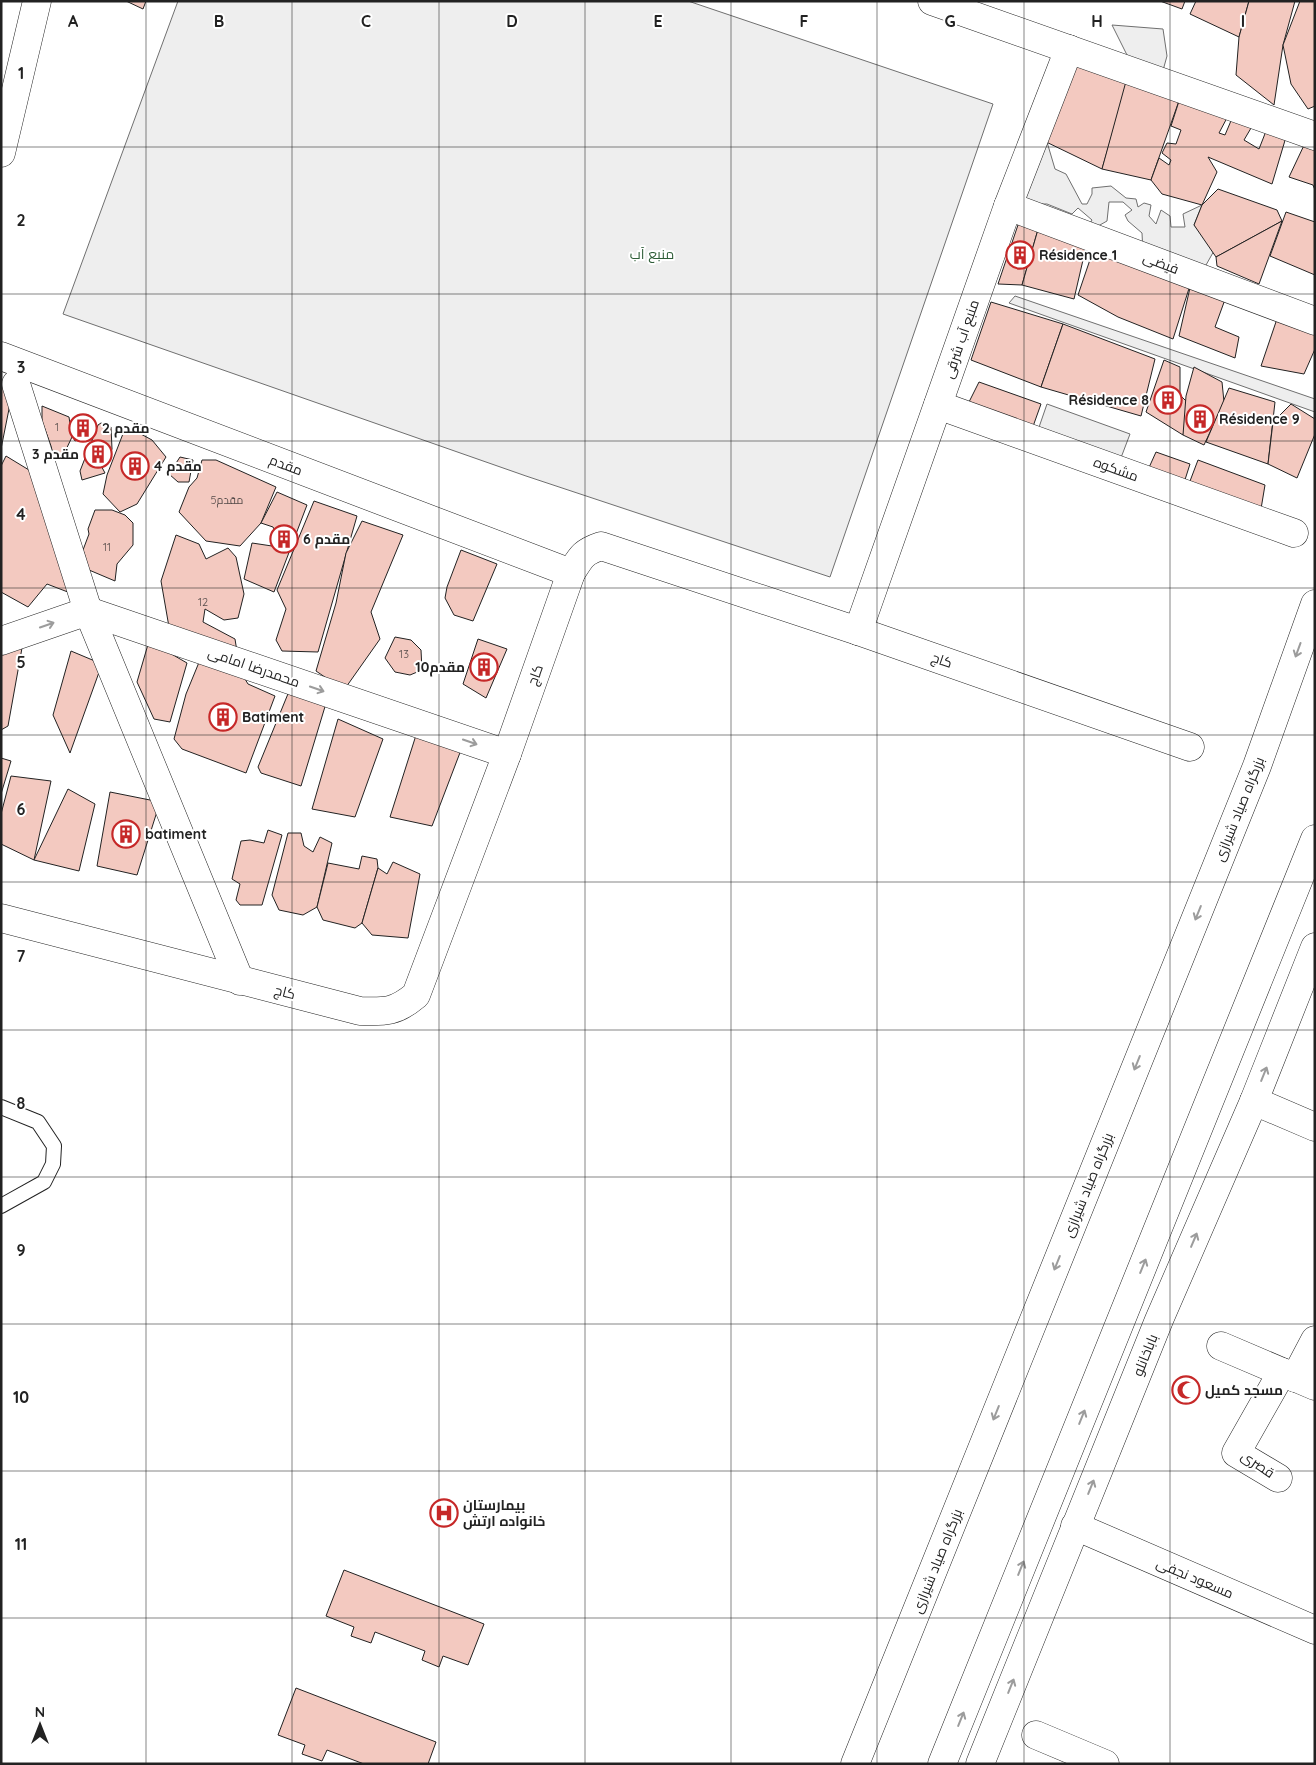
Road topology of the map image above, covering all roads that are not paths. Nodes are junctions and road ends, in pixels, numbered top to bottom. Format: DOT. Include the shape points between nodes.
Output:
graph roads {
  1 [pos="37,1"];
  2 [pos="932,1"];
  3 [pos="1069,49"];
  4 [pos="12,62"];
  5 [pos="1315,136"];
  6 [pos="1,153"];
  7 [pos="1008,206"];
  8 [pos="1315,321"];
  9 [pos="1,356"];
  10 [pos="16,384"];
  11 [pos="938,405"];
  12 [pos="1294,533"];
  13 [pos="571,573"];
  14 [pos="1315,604"];
  15 [pos="88,611"];
  16 [pos="858,631"];
  17 [pos="1,641"];
  18 [pos="1190,747"];
  19 [pos="507,754"];
  20 [pos="1315,838"];
  21 [pos="1,918"];
  22 [pos="1315,947"];
  23 [pos="240,981"];
  24 [pos="1307,988"];
  25 [pos="1254,1101"];
  26 [pos="1,1106"];
  27 [pos="1315,1127"];
  28 [pos="1,1206"];
  29 [pos="1315,1340"];
  30 [pos="1221,1346"];
  31 [pos="1298,1379"];
  32 [pos="1278,1478"];
  33 [pos="1075,1526"];
  34 [pos="1315,1630"];
  35 [pos="1036,1735"];
  36 [pos="855,1764"];
  37 [pos="942,1764"];
  38 [pos="980,1764"];
  39 [pos="1105,1764"];
  1 -- 4 [label="main road"];
  2 -- 3 [label="main road"];
  3 -- 5 [label="main road"];
  3 -- 7 [label="main road, منبع آب شرقی"];
  4 -- 6 [label="main road"];
  7 -- 8 [label="main road, فیضی"];
  7 -- 11 [label="main road, منبع آب شرقی"];
  9 -- 13 [label="main road, مقدم"];
  10 -- 15 [label="main road"];
  11 -- 12 [label="main road, مشکوه"];
  11 -- 16 [label="main road, منبع آب شرقی"];
  13 -- 16 [label="main road, کاج" via="580,557 601,546"];
  13 -- 19 [label="main road, کاج"];
  14 -- 36 [label="main road, بزرگراه صیاد شیرازی, one-way" via="1257,766"];
  17 -- 15 [label="main road, one-way"];
  15 -- 19 [label="main road, محمدرضا امامی, one-way"];
  15 -- 23 [label="main road"];
  16 -- 18 [label="main road, کاج"];
  19 -- 23 [label="main road, کاج" via="416,995 403,1006 382,1012 360,1011"];
  37 -- 20 [label="main road, one-way"];
  21 -- 23 [label="main road, کاج"];
  22 -- 24 [label="main road, باباخانلو"];
  25 -- 24 [label="main road, باباخانلو, one-way"];
  25 -- 27 [label="main road"];
  33 -- 25 [label="main road, باباخانلو, one-way" via="1159,1320"];
  26 -- 28 [label="lane" via="38,1122 54,1146 53,1164 44,1182"];
  29 -- 31 [label="main road"];
  30 -- 31 [label="main road"];
  31 -- 32 [label="main road, قصری" via="1236,1453"];
  33 -- 34 [label="main road, مسعود نجفی"];
  38 -- 33 [label="main road, باباخانلو, one-way"];
  35 -- 39 [label="main road"];
}
